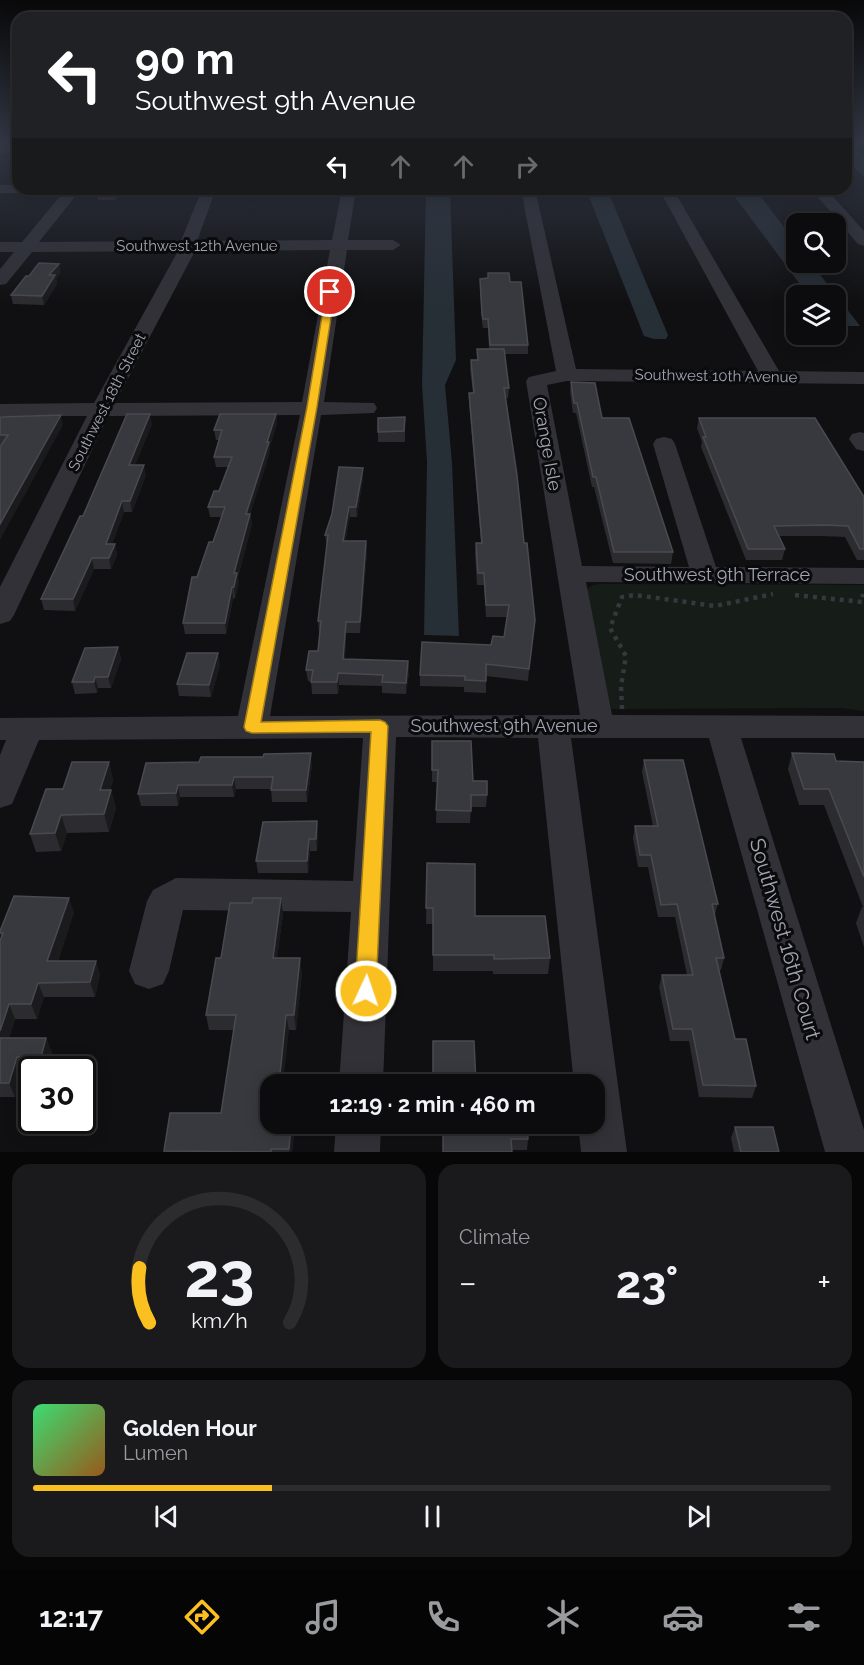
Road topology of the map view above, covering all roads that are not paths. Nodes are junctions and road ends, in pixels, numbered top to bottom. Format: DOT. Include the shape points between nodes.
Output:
graph roads {
  1 [pos="68,197"];
  2 [pos="206,197"];
  3 [pos="347,197"];
  4 [pos="530,197"];
  5 [pos="670,197"];
  6 [pos="825,197"];
  7 [pos="864,241"];
  8 [pos="338,245"];
  9 [pos="393,245"];
  10 [pos="189,246"];
  11 [pos="0,247"];
  12 [pos="28,247"];
  13 [pos="0,280"];
  14 [pos="567,375"];
  15 [pos="772,377"];
  16 [pos="864,378"];
  17 [pos="312,407"];
  18 [pos="366,408"];
  19 [pos="101,409"];
  20 [pos="0,410"];
  21 [pos="664,444"];
  22 [pos="571,574"];
  23 [pos="705,575"];
  24 [pos="864,576"];
  25 [pos="0,615"];
  26 [pos="610,718"];
  27 [pos="380,726"];
  28 [pos="553,726"];
  29 [pos="252,727"];
  30 [pos="723,727"];
  31 [pos="864,727"];
  32 [pos="13,729"];
  33 [pos="0,795"];
  34 [pos="371,897"];
  35 [pos="149,971"];
  36 [pos="362,1074"];
  37 [pos="358,1134"];
  38 [pos="357,1152"];
  39 [pos="604,1152"];
  40 [pos="848,1152"];
  1 -- 12 [label="street"];
  2 -- 10 [label="street, Southwest 18th Street"];
  3 -- 8 [label="street"];
  4 -- 14 [label="street"];
  5 -- 15 [label="street"];
  6 -- 7 [label="street"];
  8 -- 9 [label="street, Southwest 12th Avenue"];
  8 -- 10 [label="street, Southwest 12th Avenue"];
  8 -- 17 [label="street"];
  10 -- 12 [label="street, Southwest 12th Avenue"];
  10 -- 19 [label="street, Southwest 18th Street"];
  11 -- 12 [label="street, Southwest 12th Avenue"];
  12 -- 13 [label="street"];
  14 -- 15 [label="street, Southwest 10th Avenue"];
  14 -- 22 [label="street, Orange Isle" via="536,381"];
  15 -- 16 [label="street, Southwest 10th Avenue"];
  17 -- 18 [label="street"];
  17 -- 19 [label="street"];
  17 -- 29 [label="street"];
  19 -- 20 [label="street"];
  19 -- 25 [label="street, Southwest 18th Street"];
  21 -- 23 [label="street"];
  22 -- 23 [label="street, Southwest 9th Terrace"];
  22 -- 26 [label="street, Orange Isle"];
  23 -- 24 [label="street, Southwest 9th Terrace"];
  26 -- 28 [label="street, Southwest 9th Avenue"];
  26 -- 30 [label="street, Southwest 9th Avenue"];
  27 -- 28 [label="street, Southwest 9th Avenue"];
  27 -- 29 [label="street, Southwest 9th Avenue"];
  27 -- 34 [label="street"];
  28 -- 39 [label="street"];
  29 -- 32 [label="street, Southwest 9th Avenue"];
  30 -- 31 [label="street, Southwest 9th Avenue"];
  30 -- 40 [label="street, Southwest 16th Court"];
  32 -- 33 [label="street"];
  34 -- 35 [label="street" via="176,894 165,901"];
  34 -- 36 [label="street"];
  37 -- 38 [label="street"];
}
